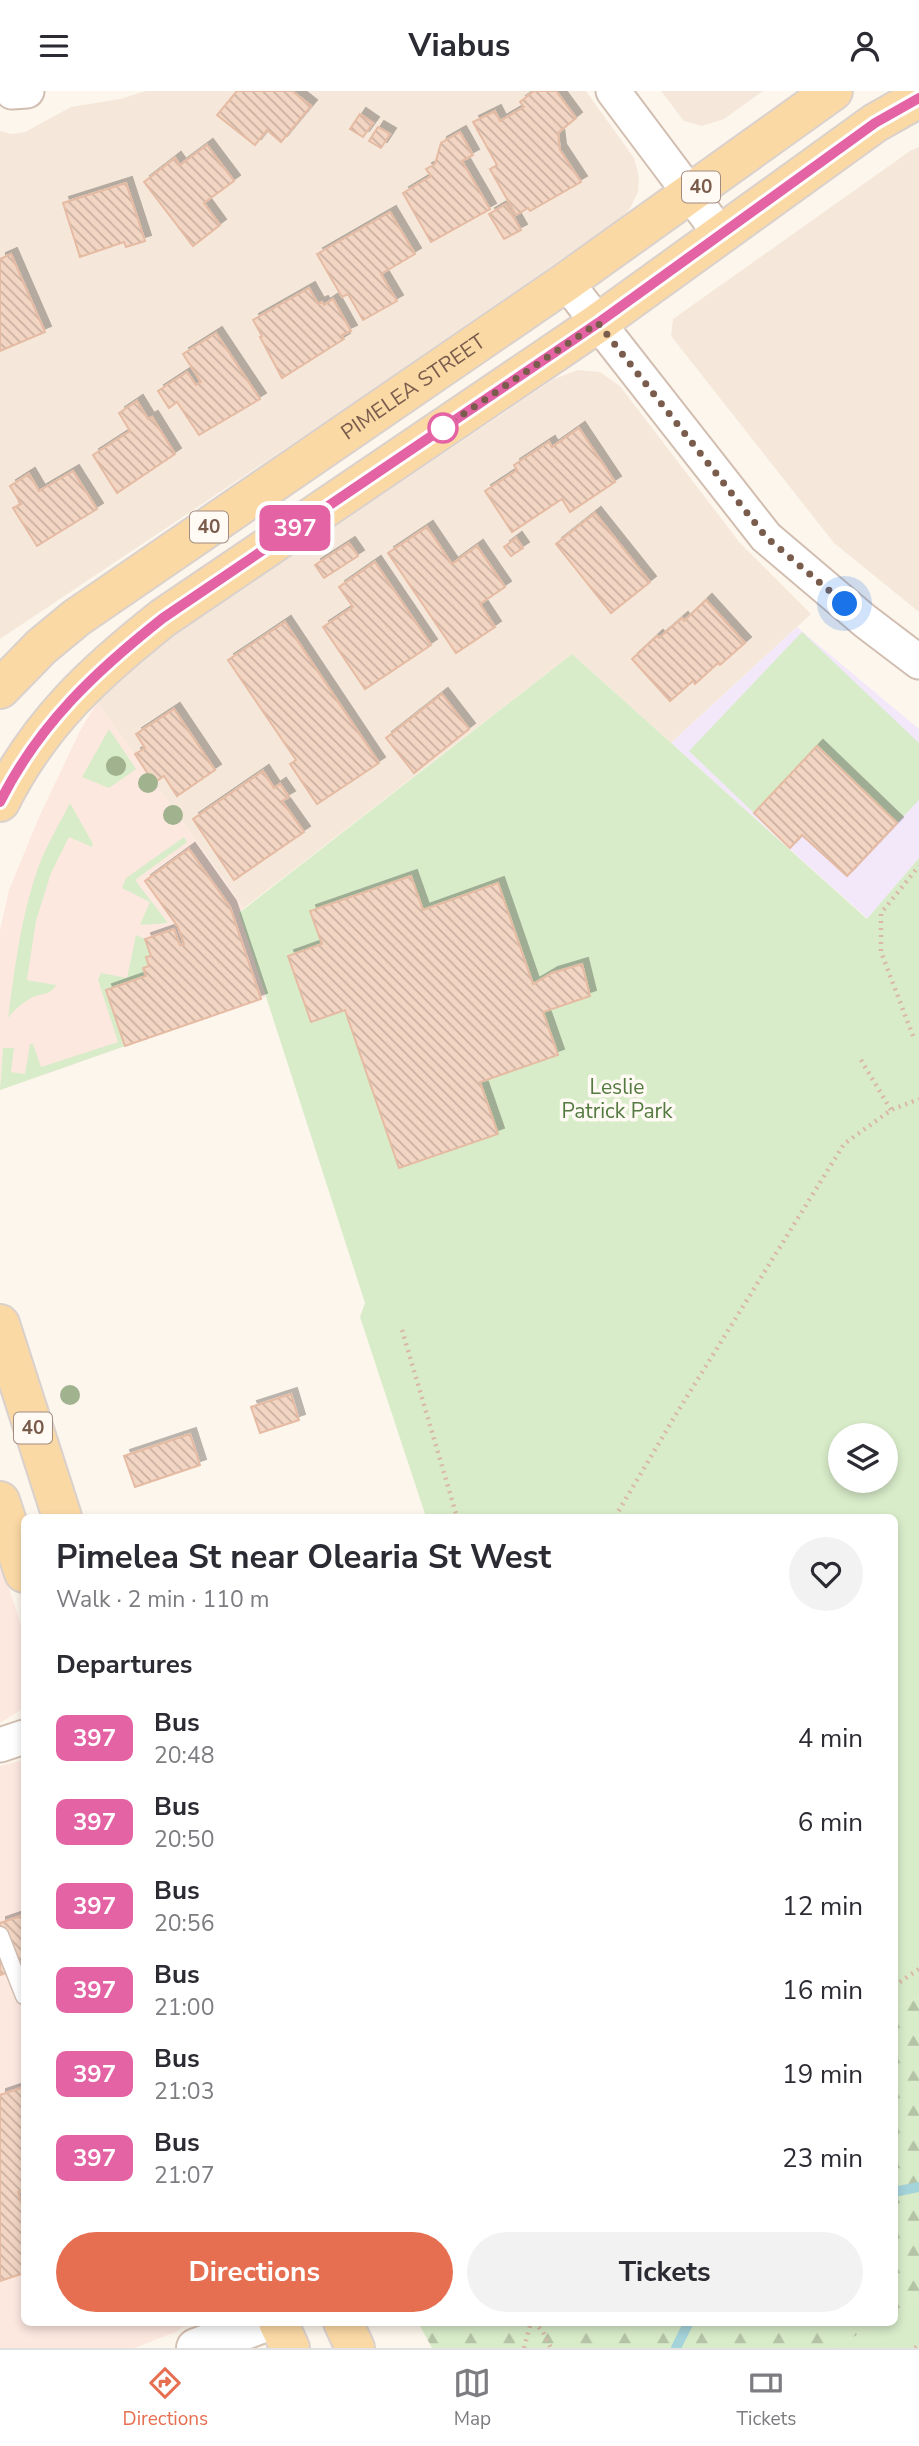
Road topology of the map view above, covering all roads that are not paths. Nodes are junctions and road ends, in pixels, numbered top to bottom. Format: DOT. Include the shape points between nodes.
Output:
graph roads {
  1 [pos="612,91"];
  2 [pos="834,91"];
  3 [pos="919,99"];
  4 [pos="690,195"];
  5 [pos="722,235"];
  6 [pos="566,282"];
  7 [pos="598,323"];
  8 [pos="919,662"];
  9 [pos="0,689"];
  10 [pos="0,802"];
  11 [pos="1,1333"];
  12 [pos="0,1501"];
  13 [pos="61,1514"];
  14 [pos="21,1564"];
  15 [pos="21,1738"];
  16 [pos="0,1745"];
  17 [pos="0,1935"];
  18 [pos="21,1988"];
  19 [pos="255,2326"];
  20 [pos="280,2326"];
  21 [pos="345,2326"];
  22 [pos="196,2348"];
  23 [pos="290,2348"];
  24 [pos="355,2348"];
  1 -- 4 [label="street"];
  2 -- 4 [label="main road, PIMELEA STREET / 40"];
  3 -- 5 [label="main road, 40" via="875,123"];
  4 -- 5 [label="street"];
  4 -- 6 [label="main road, PIMELEA STREET / 40"];
  5 -- 7 [label="main road, 40"];
  6 -- 7 [label="street"];
  6 -- 9 [label="main road, PIMELEA STREET / 40" via="76,618"];
  7 -- 8 [label="street" via="766,537"];
  7 -- 10 [label="main road, 40" via="125,648 55,717"];
  11 -- 13 [label="main road, 40"];
  12 -- 14 [label="main road"];
  15 -- 16 [label="street"];
  17 -- 18 [label="lane"];
  19 -- 22 [label="main road"];
  20 -- 23 [label="main road"];
  21 -- 24 [label="main road"];
}
